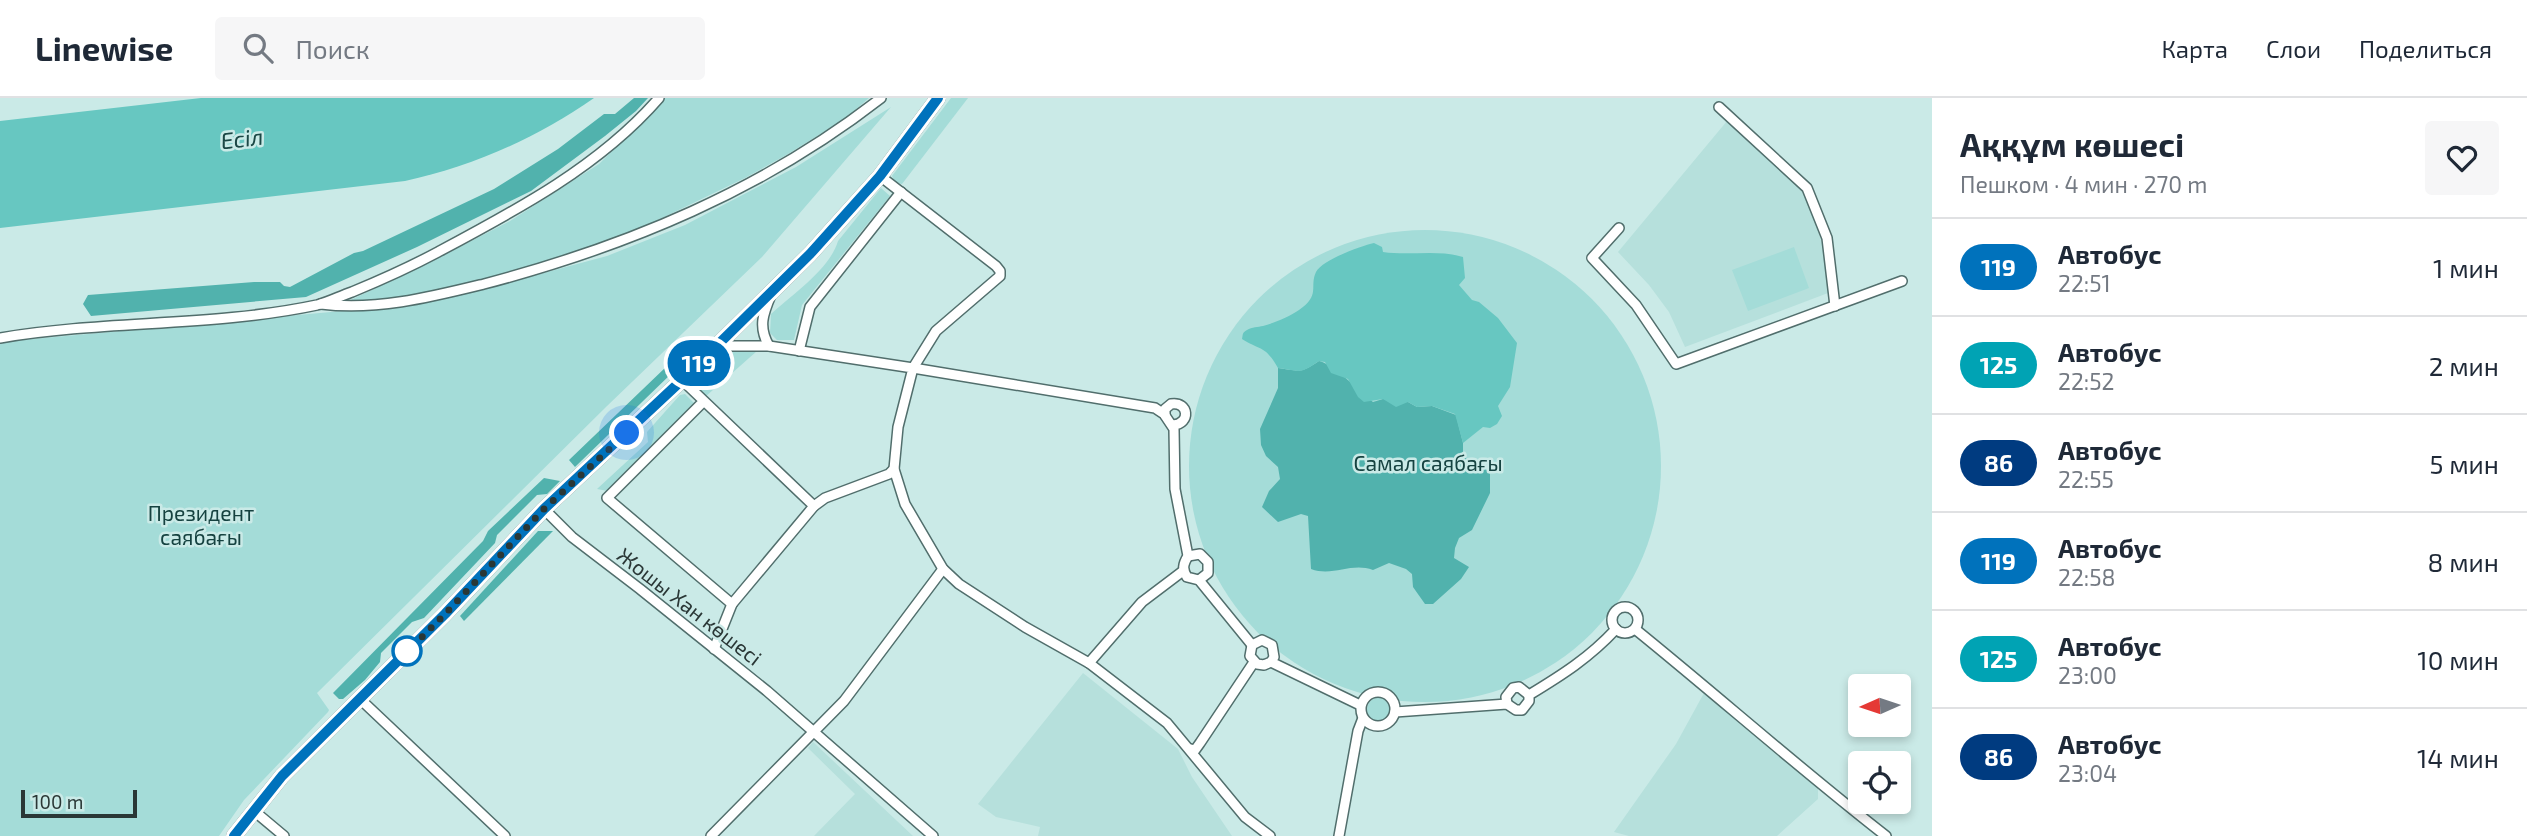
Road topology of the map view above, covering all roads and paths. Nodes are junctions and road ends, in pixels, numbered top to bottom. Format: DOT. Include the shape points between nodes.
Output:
graph roads {
  1 [pos="659,98"];
  2 [pos="881,98"];
  3 [pos="938,98"];
  4 [pos="1719,107"];
  5 [pos="880,176"];
  6 [pos="901,192"];
  7 [pos="1619,228"];
  8 [pos="1902,281"];
  9 [pos="771,293"];
  10 [pos="320,304"];
  11 [pos="1835,306"];
  12 [pos="0,338"];
  13 [pos="717,346"];
  14 [pos="769,346"];
  15 [pos="799,351"];
  16 [pos="913,368"];
  17 [pos="682,380"];
  18 [pos="704,401"];
  19 [pos="1165,415"];
  20 [pos="1173,425"];
  21 [pos="894,469"];
  22 [pos="814,506"];
  23 [pos="544,509"];
  24 [pos="1188,556"];
  25 [pos="943,569"];
  26 [pos="1183,572"];
  27 [pos="1199,580"];
  28 [pos="732,604"];
  29 [pos="1616,629"];
  30 [pos="1635,629"];
  31 [pos="1252,645"];
  32 [pos="714,649"];
  33 [pos="1254,662"];
  34 [pos="1271,662"];
  35 [pos="1088,663"];
  36 [pos="1529,695"];
  37 [pos="359,698"];
  38 [pos="1507,704"];
  39 [pos="1360,705"];
  40 [pos="1395,712"];
  41 [pos="1363,718"];
  42 [pos="812,732"];
  43 [pos="1191,749"];
  44 [pos="253,810"];
  45 [pos="234,836"];
  46 [pos="284,836"];
  47 [pos="505,836"];
  48 [pos="710,836"];
  49 [pos="933,836"];
  50 [pos="1270,836"];
  51 [pos="1339,836"];
  52 [pos="1886,836"];
  1 -- 10 [label="street" via="579,170 413,265"];
  2 -- 10 [label="street" via="797,157 619,243 424,299 345,307"];
  3 -- 5 [label="main road"];
  4 -- 11 [label="street" via="1807,188 1827,238"];
  5 -- 6 [label="street"];
  5 -- 9 [label="main road"];
  6 -- 15 [label="street" via="810,307"];
  6 -- 16 [label="street" via="1000,271 1000,276 936,331"];
  7 -- 11 [label="street" via="1592,258 1636,305 1676,364"];
  8 -- 11 [label="street"];
  9 -- 13 [label="main road"];
  9 -- 14 [label="street" via="761,321"];
  10 -- 12 [label="street" via="223,318"];
  13 -- 14 [label="street"];
  13 -- 17 [label="main road"];
  14 -- 15 [label="street"];
  15 -- 16 [label="street"];
  16 -- 19 [label="street" via="1155,408"];
  16 -- 21 [label="street" via="898,427"];
  17 -- 18 [label="street"];
  17 -- 23 [label="main road"];
  18 -- 22 [label="street"];
  18 -- 28 [label="street" via="607,498"];
  19 -- 20 [label="street"];
  19 -- 20 [label="street" via="1171,404 1184,407 1185,420"];
  20 -- 24 [label="street" via="1175,489"];
  21 -- 22 [label="street"];
  21 -- 25 [label="street" via="905,505"];
  22 -- 28 [label="street"];
  23 -- 32 [label="street, Жошы Хан көшесі" via="572,537"];
  23 -- 37 [label="main road"];
  24 -- 26 [label="street"];
  24 -- 27 [label="street" via="1200,554 1208,562 1208,573"];
  25 -- 35 [label="street" via="1025,627"];
  25 -- 42 [label="street" via="844,701"];
  26 -- 27 [label="street"];
  26 -- 35 [label="street" via="1142,602"];
  27 -- 31 [label="street"];
  28 -- 32 [label="street"];
  29 -- 30 [label="street" via="1627,633"];
  29 -- 30 [label="street" via="1614,615 1623,607 1635,612"];
  29 -- 36 [label="street" via="1594,653"];
  30 -- 52 [label="street"];
  31 -- 33 [label="street"];
  31 -- 34 [label="street" via="1262,640 1272,645"];
  32 -- 42 [label="street, Жошы Хан көшесі"];
  33 -- 34 [label="street"];
  33 -- 43 [label="street" via="1195,750"];
  34 -- 39 [label="street"];
  35 -- 43 [label="street" via="1167,723"];
  36 -- 38 [label="street" via="1521,710"];
  36 -- 38 [label="street" via="1513,688"];
  37 -- 44 [label="main road"];
  37 -- 47 [label="street"];
  38 -- 40 [label="street"];
  39 -- 40 [label="street" via="1364,697 1381,691 1394,703"];
  39 -- 41 [label="street"];
  40 -- 41 [label="street" via="1383,726"];
  41 -- 51 [label="street"];
  42 -- 48 [label="street"];
  42 -- 49 [label="street, Жошы Хан көшесі"];
  43 -- 50 [label="street" via="1245,817"];
  44 -- 45 [label="main road"];
  44 -- 46 [label="street"];
}
